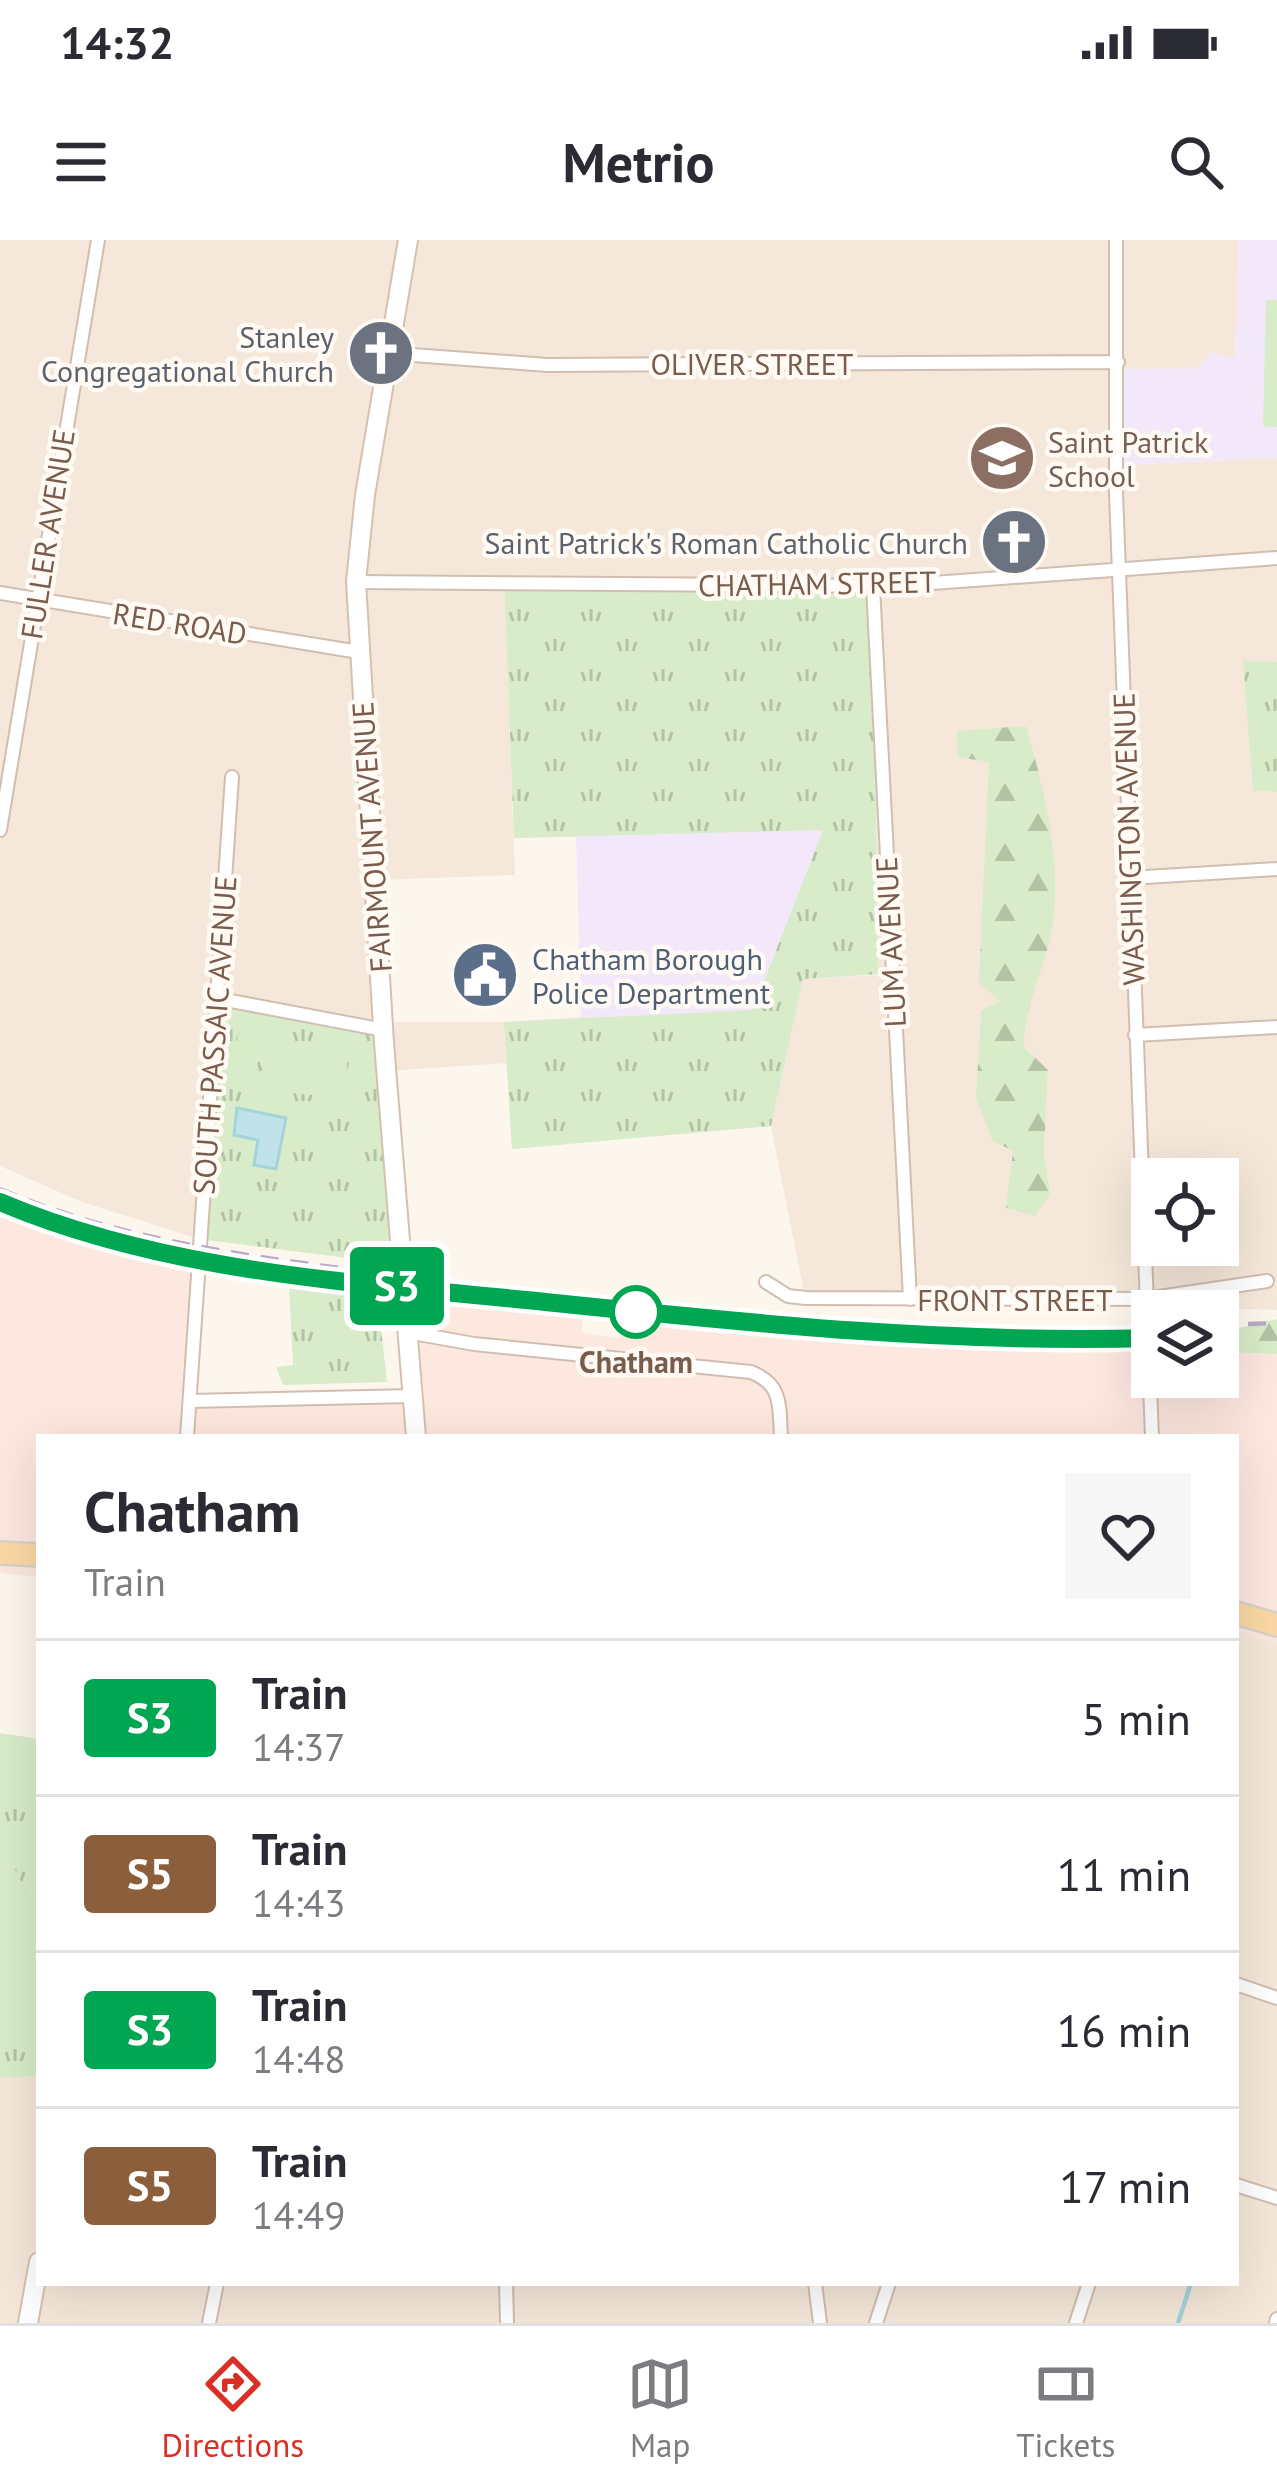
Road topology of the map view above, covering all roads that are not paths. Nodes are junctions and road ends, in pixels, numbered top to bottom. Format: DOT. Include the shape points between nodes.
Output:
graph roads {
  1 [pos="98,240"];
  2 [pos="407,240"];
  3 [pos="1116,240"];
  4 [pos="386,353"];
  5 [pos="1118,362"];
  6 [pos="1277,558"];
  7 [pos="1119,569"];
  8 [pos="356,582"];
  9 [pos="873,586"];
  10 [pos="0,593"];
  11 [pos="37,599"];
  12 [pos="359,652"];
  13 [pos="232,777"];
  14 [pos="0,830"];
  15 [pos="1277,869"];
  16 [pos="1129,878"];
  17 [pos="215,998"];
  18 [pos="1277,1027"];
  19 [pos="384,1030"];
  20 [pos="1135,1035"];
  21 [pos="1267,1281"];
  22 [pos="766,1282"];
  23 [pos="1145,1290"];
  24 [pos="1202,1290"];
  25 [pos="1131,1298"];
  26 [pos="910,1299"];
  27 [pos="407,1332"];
  28 [pos="412,1396"];
  29 [pos="1149,1398"];
  30 [pos="190,1402"];
  31 [pos="187,1434"];
  32 [pos="416,1434"];
  33 [pos="781,1434"];
  34 [pos="1151,1434"];
  35 [pos="0,1553"];
  36 [pos="36,1556"];
  37 [pos="1239,1614"];
  38 [pos="1277,1625"];
  39 [pos="1239,1985"];
  40 [pos="1277,1998"];
  41 [pos="1239,2186"];
  42 [pos="1277,2198"];
  43 [pos="36,2279"];
  44 [pos="216,2286"];
  45 [pos="506,2286"];
  46 [pos="815,2286"];
  47 [pos="888,2286"];
  48 [pos="1088,2286"];
  49 [pos="28,2323"];
  50 [pos="208,2323"];
  51 [pos="507,2323"];
  52 [pos="820,2323"];
  53 [pos="876,2323"];
  54 [pos="1076,2323"];
  1 -- 11 [label="street, FULLER AVENUE"];
  2 -- 4 [label="main road, FAIRMOUNT AVENUE"];
  3 -- 5 [label="street, WASHINGTON AVENUE"];
  4 -- 5 [label="street, OLIVER STREET" via="547,365"];
  4 -- 8 [label="main road, FAIRMOUNT AVENUE"];
  5 -- 7 [label="street, WASHINGTON AVENUE"];
  6 -- 7 [label="street, CHATHAM STREET"];
  7 -- 9 [label="street, CHATHAM STREET"];
  7 -- 16 [label="street, WASHINGTON AVENUE"];
  8 -- 9 [label="street, CHATHAM STREET"];
  8 -- 12 [label="main road, FAIRMOUNT AVENUE"];
  9 -- 26 [label="street, LUM AVENUE"];
  10 -- 11 [label="street, RED ROAD"];
  11 -- 12 [label="street, RED ROAD"];
  11 -- 14 [label="street, FULLER AVENUE"];
  12 -- 19 [label="main road, FAIRMOUNT AVENUE"];
  13 -- 17 [label="street, SOUTH PASSAIC AVENUE"];
  15 -- 16 [label="street"];
  16 -- 20 [label="street, WASHINGTON AVENUE"];
  17 -- 19 [label="street"];
  17 -- 30 [label="street, SOUTH PASSAIC AVENUE"];
  18 -- 20 [label="street"];
  19 -- 27 [label="main road, FAIRMOUNT AVENUE"];
  20 -- 23 [label="street, WASHINGTON AVENUE"];
  21 -- 24 [label="street, FRONT STREET"];
  22 -- 26 [label="street, FRONT STREET" via="788,1296"];
  25 -- 26 [label="street, FRONT STREET"];
  27 -- 28 [label="main road, FAIRMOUNT AVENUE"];
  27 -- 33 [label="street" via="751,1372 778,1391"];
  28 -- 30 [label="street"];
  28 -- 32 [label="main road, FAIRMOUNT AVENUE"];
  29 -- 34 [label="street, WASHINGTON AVENUE"];
  30 -- 31 [label="street, SOUTH PASSAIC AVENUE"];
  35 -- 36 [label="main road"];
  37 -- 38 [label="main road"];
  39 -- 40 [label="street"];
  41 -- 42 [label="street"];
  43 -- 49 [label="main road"];
  44 -- 50 [label="street"];
  45 -- 51 [label="street"];
  46 -- 52 [label="street"];
  47 -- 53 [label="street"];
  48 -- 54 [label="street"];
}
